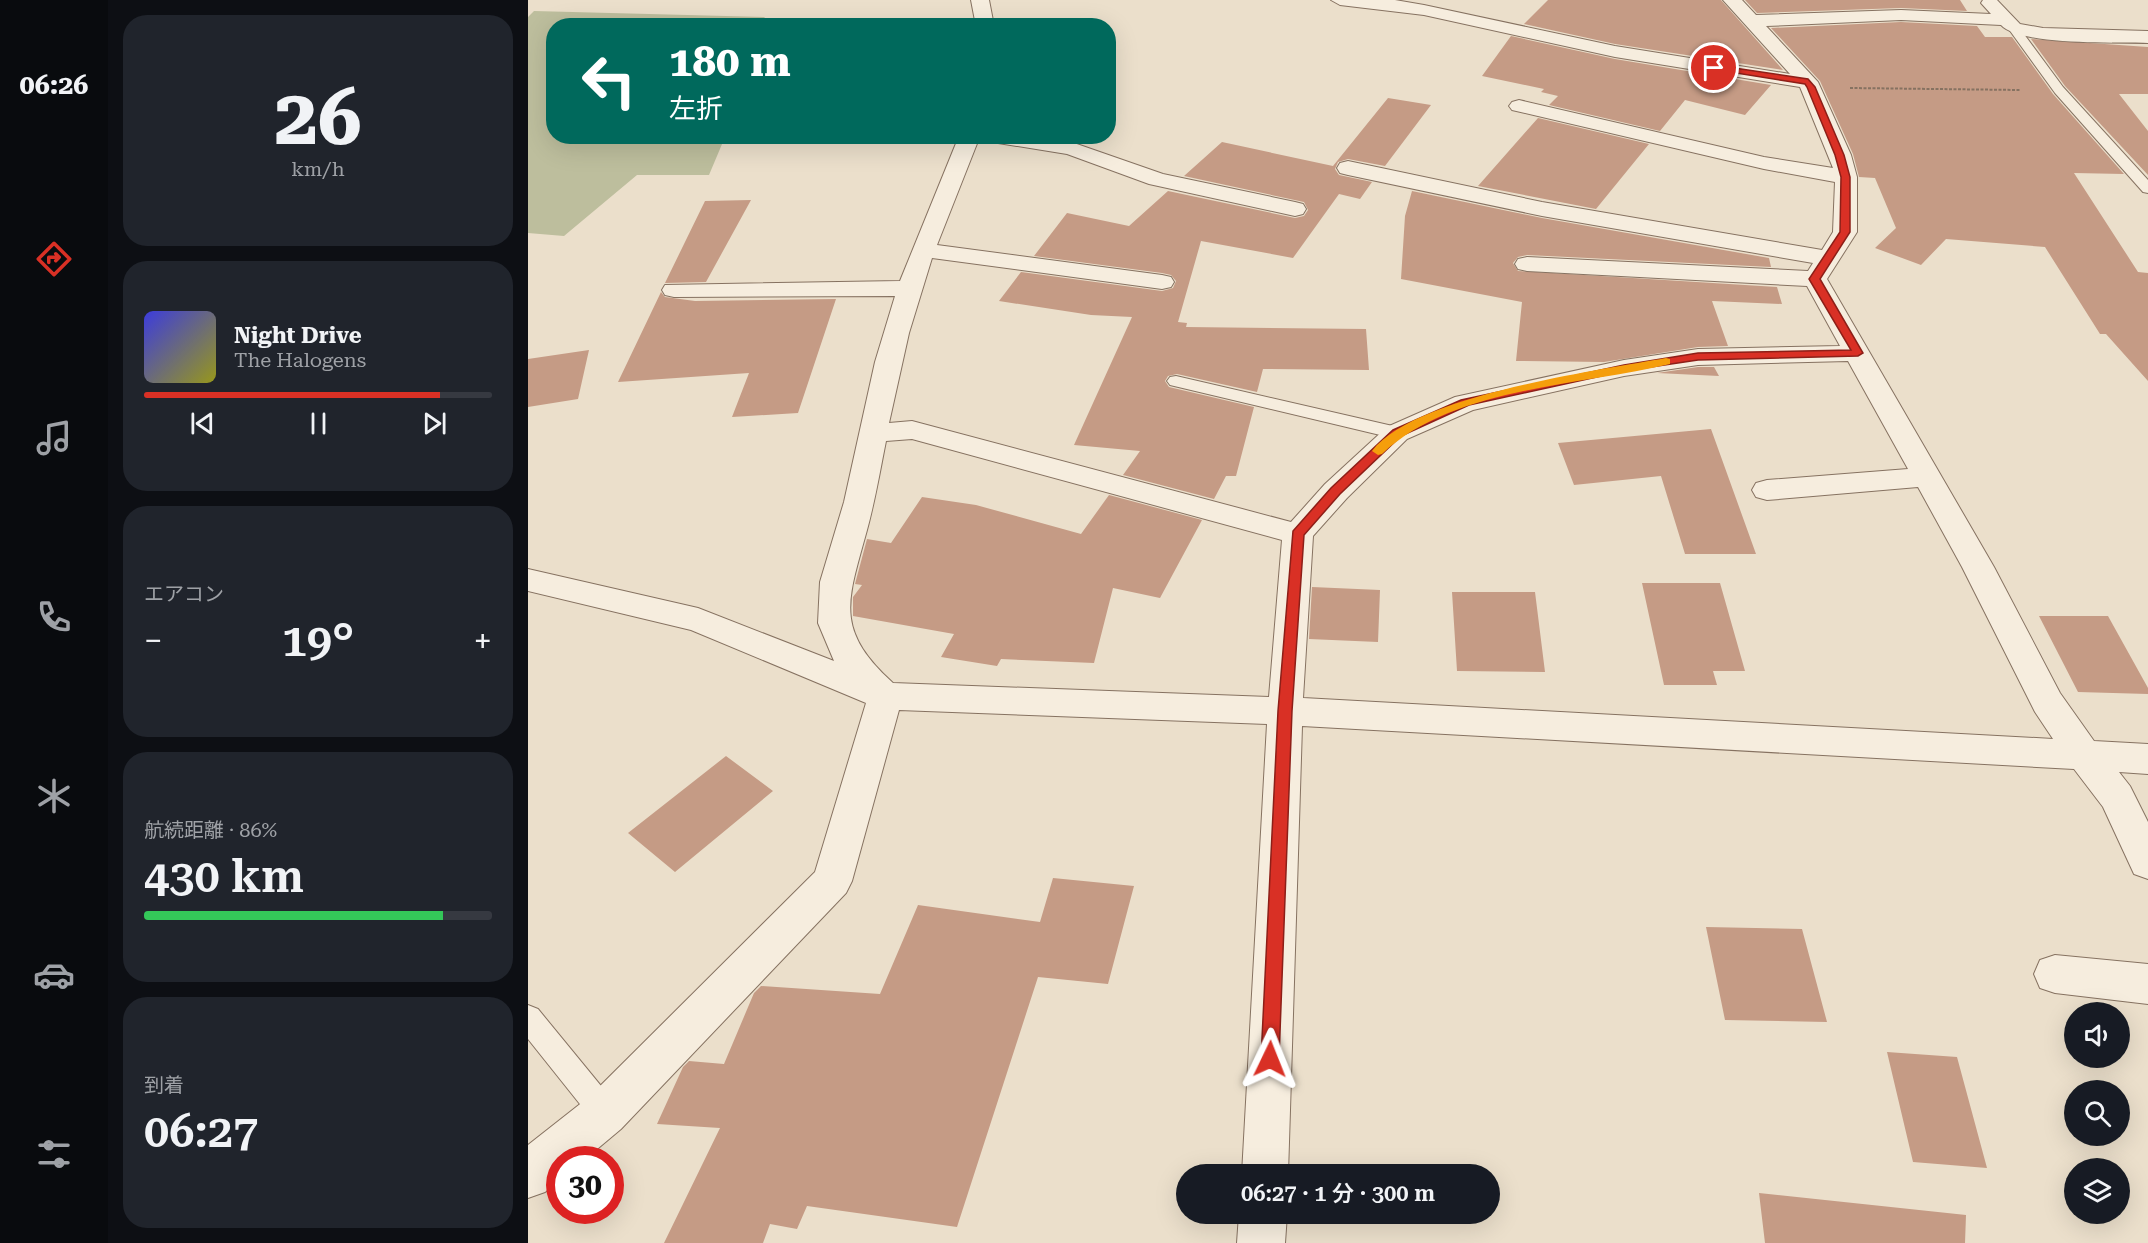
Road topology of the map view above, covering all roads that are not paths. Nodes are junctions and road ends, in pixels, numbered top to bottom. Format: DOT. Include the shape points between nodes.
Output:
graph roads {
  1 [pos="980,0"];
  2 [pos="1340,0"];
  3 [pos="1732,0"];
  4 [pos="1987,0"];
  5 [pos="983,18"];
  6 [pos="1753,21"];
  7 [pos="2009,24"];
  8 [pos="2148,37"];
  9 [pos="1809,84"];
  10 [pos="1519,106"];
  11 [pos="966,144"];
  12 [pos="1045,144"];
  13 [pos="1348,168"];
  14 [pos="1846,177"];
  15 [pos="2148,189"];
  16 [pos="1295,209"];
  17 [pos="923,250"];
  18 [pos="1527,264"];
  19 [pos="1820,269"];
  20 [pos="1162,282"];
  21 [pos="910,288"];
  22 [pos="674,290"];
  23 [pos="1858,353"];
  24 [pos="1176,381"];
  25 [pos="873,433"];
  26 [pos="1397,433"];
  27 [pos="1927,477"];
  28 [pos="1767,490"];
  29 [pos="1298,534"];
  30 [pos="528,580"];
  31 [pos="885,696"];
  32 [pos="1285,711"];
  33 [pos="2084,756"];
  34 [pos="2148,759"];
  35 [pos="2148,862"];
  36 [pos="2055,974"];
  37 [pos="2148,984"];
  38 [pos="528,1018"];
  39 [pos="605,1113"];
  40 [pos="1265,1164"];
  41 [pos="528,1175"];
  42 [pos="1262,1224"];
  43 [pos="1261,1243"];
  1 -- 5 [label="street"];
  2 -- 9 [label="street" via="1422,10 1575,43"];
  3 -- 6 [label="street"];
  4 -- 7 [label="street"];
  6 -- 7 [label="street" via="1901,15"];
  6 -- 9 [label="street"];
  7 -- 8 [label="street" via="2043,34"];
  7 -- 15 [label="lane" via="2059,90"];
  9 -- 14 [label="street"];
  10 -- 14 [label="street" via="1764,163"];
  11 -- 17 [label="street"];
  12 -- 16 [label="street" via="1071,148 1157,179"];
  13 -- 19 [label="street"];
  14 -- 19 [label="street" via="1845,232"];
  17 -- 20 [label="street"];
  17 -- 21 [label="street"];
  18 -- 19 [label="street"];
  19 -- 23 [label="street"];
  21 -- 22 [label="street"];
  21 -- 25 [label="street"];
  23 -- 26 [label="street" via="1698,357 1624,368 1465,403"];
  23 -- 27 [label="street"];
  24 -- 26 [label="lane"];
  25 -- 29 [label="street" via="912,430"];
  25 -- 31 [label="street" via="854,522 833,586 836,625 845,651 860,673"];
  26 -- 29 [label="street"];
  27 -- 28 [label="street"];
  27 -- 33 [label="street" via="2047,702"];
  29 -- 32 [label="street"];
  30 -- 31 [label="street" via="698,620"];
  31 -- 32 [label="street"];
  31 -- 39 [label="street" via="832,881"];
  32 -- 33 [label="street"];
  32 -- 40 [label="street"];
  33 -- 34 [label="street"];
  33 -- 35 [label="street" via="2117,797"];
  36 -- 37 [label="street"];
  38 -- 39 [label="lane"];
  39 -- 41 [label="street"];
  42 -- 43 [label="street"];
}
